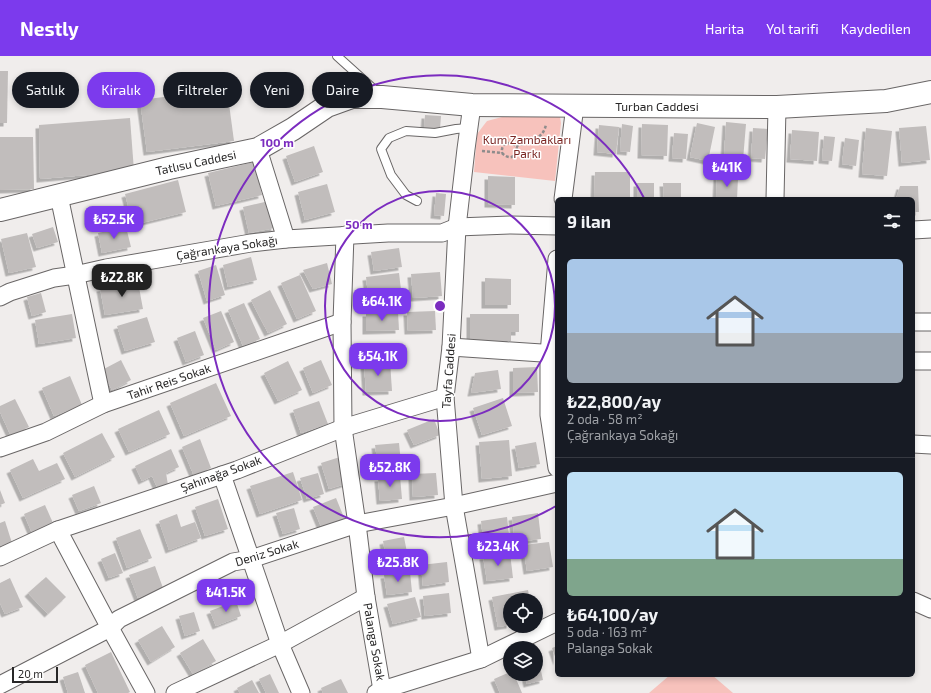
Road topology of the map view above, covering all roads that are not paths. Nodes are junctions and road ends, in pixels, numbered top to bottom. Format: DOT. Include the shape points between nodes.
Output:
graph roads {
  1 [pos="337,56"];
  2 [pos="931,92"];
  3 [pos="382,97"];
  4 [pos="472,105"];
  5 [pos="575,106"];
  6 [pos="777,107"];
  7 [pos="469,128"];
  8 [pos="258,149"];
  9 [pos="59,196"];
  10 [pos="563,197"];
  11 [pos="775,197"];
  12 [pos="417,201"];
  13 [pos="0,210"];
  14 [pos="555,226"];
  15 [pos="458,227"];
  16 [pos="931,228"];
  17 [pos="915,230"];
  18 [pos="345,235"];
  19 [pos="286,239"];
  20 [pos="75,275"];
  21 [pos="0,297"];
  22 [pos="555,306"];
  23 [pos="342,322"];
  24 [pos="915,322"];
  25 [pos="931,322"];
  26 [pos="451,347"];
  27 [pos="553,354"];
  28 [pos="445,397"];
  29 [pos="103,404"];
  30 [pos="343,428"];
  31 [pos="915,444"];
  32 [pos="931,445"];
  33 [pos="0,448"];
  34 [pos="555,455"];
  35 [pos="222,475"];
  36 [pos="555,483"];
  37 [pos="454,506"];
  38 [pos="357,524"];
  39 [pos="58,530"];
  40 [pos="0,557"];
  41 [pos="251,559"];
  42 [pos="366,597"];
  43 [pos="915,602"];
  44 [pos="931,609"];
  45 [pos="555,623"];
  46 [pos="110,628"];
  47 [pos="280,644"];
  48 [pos="481,659"];
  49 [pos="0,685"];
  50 [pos="379,691"];
  51 [pos="146,693"];
  52 [pos="175,693"];
  53 [pos="302,693"];
  1 -- 3 [label="lane"];
  2 -- 6 [label="main road, Turban Caddesi" via="886,101"];
  3 -- 4 [label="main road, Turban Caddesi"];
  3 -- 8 [label="main road, Tatlısu Caddesi" via="352,97 326,106 294,129"];
  4 -- 5 [label="main road, Turban Caddesi"];
  4 -- 7 [label="street, Tayfa Caddesi"];
  5 -- 6 [label="main road, Turban Caddesi"];
  5 -- 10 [label="street"];
  6 -- 11 [label="street"];
  7 -- 12 [label="lane" via="435,133 406,131 389,138 381,149 391,175 406,194"];
  7 -- 15 [label="street, Tayfa Caddesi"];
  8 -- 9 [label="main road, Tatlısu Caddesi"];
  8 -- 19 [label="street"];
  9 -- 13 [label="main road, Tatlısu Caddesi"];
  9 -- 20 [label="street"];
  14 -- 15 [label="street, Çağrankaya Sokağı"];
  15 -- 18 [label="street, Çağrankaya Sokağı" via="442,233"];
  15 -- 26 [label="street, Tayfa Caddesi"];
  16 -- 17 [label="street"];
  18 -- 19 [label="street, Çağrankaya Sokağı"];
  18 -- 23 [label="street, Palanga Sokak"];
  19 -- 20 [label="street, Çağrankaya Sokağı"];
  20 -- 21 [label="street, Çağrankaya Sokağı" via="54,278"];
  20 -- 29 [label="street"];
  22 -- 27 [label="street"];
  23 -- 29 [label="street, Tahir Reis Sokak"];
  23 -- 30 [label="street, Palanga Sokak"];
  24 -- 25 [label="street"];
  26 -- 27 [label="street"];
  26 -- 28 [label="street, Tayfa Caddesi"];
  27 -- 34 [label="street" via="549,415"];
  28 -- 30 [label="street, Şahinağa Sokak"];
  28 -- 37 [label="street, Tayfa Caddesi"];
  29 -- 33 [label="street, Tahir Reis Sokak" via="46,432"];
  30 -- 35 [label="street, Şahinağa Sokak"];
  30 -- 38 [label="street, Palanga Sokak"];
  31 -- 32 [label="street"];
  35 -- 39 [label="street, Şahinağa Sokak"];
  35 -- 41 [label="street"];
  36 -- 37 [label="street, Deniz Sokak"];
  37 -- 38 [label="street, Deniz Sokak"];
  37 -- 48 [label="street, Tayfa Caddesi"];
  38 -- 41 [label="street, Deniz Sokak"];
  38 -- 42 [label="street, Palanga Sokak"];
  39 -- 40 [label="street, Şahinağa Sokak"];
  39 -- 46 [label="street"];
  41 -- 46 [label="street, Deniz Sokak" via="233,562 119,619"];
  41 -- 47 [label="street"];
  42 -- 47 [label="street"];
  42 -- 50 [label="street, Palanga Sokak"];
  43 -- 44 [label="street"];
  45 -- 48 [label="street"];
  46 -- 49 [label="street, Deniz Sokak"];
  46 -- 51 [label="street"];
  47 -- 52 [label="street"];
  47 -- 53 [label="street"];
  48 -- 50 [label="street"];
}
